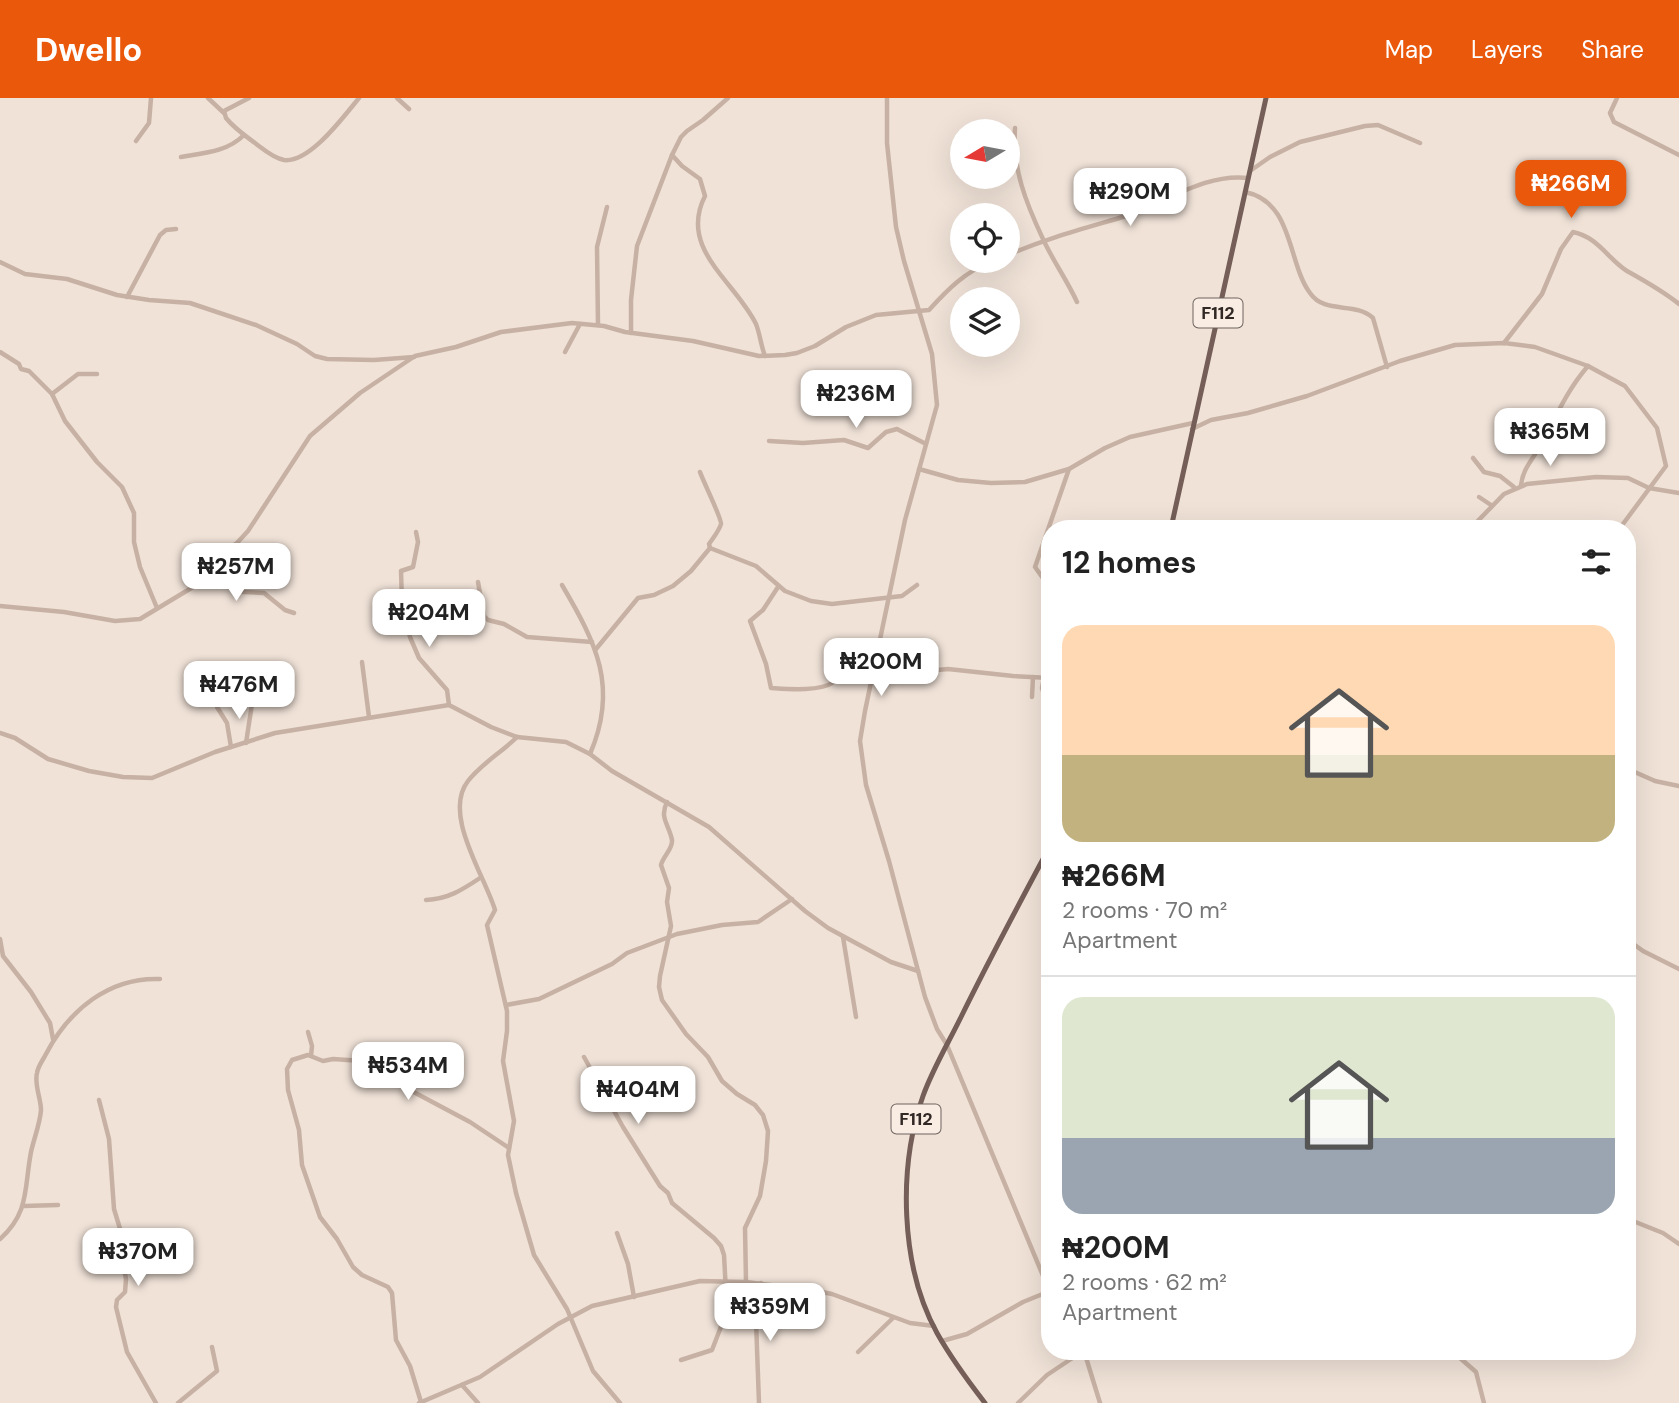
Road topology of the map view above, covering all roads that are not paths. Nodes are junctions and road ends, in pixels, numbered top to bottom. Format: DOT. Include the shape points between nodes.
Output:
graph roads {
  1 [pos="151,98"];
  2 [pos="208,98"];
  3 [pos="249,98"];
  4 [pos="359,98"];
  5 [pos="397,98"];
  6 [pos="728,98"];
  7 [pos="887,98"];
  8 [pos="1266,98"];
  9 [pos="1617,98"];
  10 [pos="409,109"];
  11 [pos="224,113"];
  12 [pos="244,135"];
  13 [pos="136,141"];
  14 [pos="1420,143"];
  15 [pos="672,155"];
  16 [pos="1679,155"];
  17 [pos="181,157"];
  18 [pos="1249,174"];
  19 [pos="1020,183"];
  20 [pos="1245,192"];
  21 [pos="607,207"];
  22 [pos="176,229"];
  23 [pos="1043,240"];
  24 [pos="1020,250"];
  25 [pos="0,262"];
  26 [pos="967,273"];
  27 [pos="127,297"];
  28 [pos="1077,302"];
  29 [pos="1679,304"];
  30 [pos="920,312"];
  31 [pos="580,324"];
  32 [pos="598,325"];
  33 [pos="631,333"];
  34 [pos="1504,343"];
  35 [pos="0,352"];
  36 [pos="565,352"];
  37 [pos="415,356"];
  38 [pos="766,356"];
  39 [pos="397,359"];
  40 [pos="406,363"];
  41 [pos="1588,366"];
  42 [pos="1387,367"];
  43 [pos="97,374"];
  44 [pos="52,394"];
  45 [pos="1192,426"];
  46 [pos="769,441"];
  47 [pos="926,444"];
  48 [pos="1473,458"];
  49 [pos="919,469"];
  50 [pos="1069,469"];
  51 [pos="700,472"];
  52 [pos="1521,485"];
  53 [pos="1514,487"];
  54 [pos="1649,488"];
  55 [pos="1679,493"];
  56 [pos="1479,497"];
  57 [pos="1491,505"];
  58 [pos="1051,520"];
  59 [pos="1173,520"];
  60 [pos="1478,520"];
  61 [pos="1626,520"];
  62 [pos="416,532"];
  63 [pos="236,544"];
  64 [pos="710,548"];
  65 [pos="1041,550"];
  66 [pos="1041,575"];
  67 [pos="478,582"];
  68 [pos="917,584"];
  69 [pos="562,585"];
  70 [pos="778,587"];
  71 [pos="889,596"];
  72 [pos="0,606"];
  73 [pos="157,608"];
  74 [pos="294,613"];
  75 [pos="592,642"];
  76 [pos="596,649"];
  77 [pos="362,662"];
  78 [pos="875,666"];
  79 [pos="873,676"];
  80 [pos="1033,677"];
  81 [pos="1041,677"];
  82 [pos="254,691"];
  83 [pos="1032,697"];
  84 [pos="449,705"];
  85 [pos="217,708"];
  86 [pos="369,718"];
  87 [pos="0,733"];
  88 [pos="517,737"];
  89 [pos="246,743"];
  90 [pos="231,747"];
  91 [pos="590,754"];
  92 [pos="1636,773"];
  93 [pos="1679,786"];
  94 [pos="667,802"];
  95 [pos="1041,863"];
  96 [pos="480,878"];
  97 [pos="792,899"];
  98 [pos="426,900"];
  99 [pos="670,937"];
  100 [pos="842,937"];
  101 [pos="0,939"];
  102 [pos="1636,946"];
  103 [pos="1679,969"];
  104 [pos="918,971"];
  105 [pos="160,979"];
  106 [pos="506,1005"];
  107 [pos="856,1017"];
  108 [pos="308,1032"];
  109 [pos="54,1040"];
  110 [pos="947,1045"];
  111 [pos="311,1056"];
  112 [pos="584,1057"];
  113 [pos="99,1100"];
  114 [pos="509,1148"];
  115 [pos="58,1205"];
  116 [pos="23,1206"];
  117 [pos="1636,1222"];
  118 [pos="617,1233"];
  119 [pos="0,1239"];
  120 [pos="1679,1244"];
  121 [pos="1041,1271"];
  122 [pos="725,1282"];
  123 [pos="746,1282"];
  124 [pos="761,1283"];
  125 [pos="1041,1293"];
  126 [pos="634,1297"];
  127 [pos="570,1318"];
  128 [pos="893,1318"];
  129 [pos="934,1326"];
  130 [pos="942,1341"];
  131 [pos="212,1347"];
  132 [pos="858,1352"];
  133 [pos="681,1360"];
  134 [pos="1070,1360"];
  135 [pos="1086,1360"];
  136 [pos="1462,1360"];
  137 [pos="462,1385"];
  138 [pos="419,1402"];
  139 [pos="156,1403"];
  140 [pos="178,1403"];
  141 [pos="478,1403"];
  142 [pos="620,1403"];
  143 [pos="759,1403"];
  144 [pos="985,1403"];
  145 [pos="1018,1403"];
  146 [pos="1100,1403"];
  147 [pos="1484,1403"];
  1 -- 13 [label="street" via="149,124"];
  2 -- 11 [label="street"];
  3 -- 11 [label="street"];
  4 -- 12 [label="street" via="322,139 293,159 274,156"];
  5 -- 10 [label="street"];
  6 -- 15 [label="street" via="687,131"];
  7 -- 30 [label="street" via="896,227"];
  8 -- 18 [label="main road, F112"];
  9 -- 16 [label="street" via="1610,113 1614,122"];
  11 -- 12 [label="street"];
  12 -- 17 [label="street" via="224,148"];
  14 -- 18 [label="street" via="1378,125 1364,126 1300,142"];
  15 -- 33 [label="street" via="637,246"];
  15 -- 38 [label="street" via="700,178 705,196 696,213 700,242 756,325"];
  18 -- 20 [label="main road, F112"];
  18 -- 23 [label="street" via="1213,180 1124,216"];
  19 -- 23 [label="street"];
  20 -- 42 [label="street" via="1267,201 1275,210 1314,298 1373,318"];
  20 -- 45 [label="main road, F112"];
  21 -- 32 [label="street" via="597,247"];
  22 -- 27 [label="street" via="160,235"];
  23 -- 24 [label="street"];
  23 -- 28 [label="street"];
  25 -- 27 [label="street" via="25,274 67,279"];
  26 -- 30 [label="street" via="929,310"];
  27 -- 39 [label="street" via="190,303 256,325 327,359"];
  29 -- 34 [label="street" via="1573,232 1542,294"];
  30 -- 38 [label="street" via="876,315 797,353"];
  30 -- 47 [label="street" via="937,388 936,415"];
  31 -- 32 [label="street"];
  31 -- 36 [label="street"];
  31 -- 37 [label="street" via="501,332"];
  32 -- 33 [label="street"];
  33 -- 38 [label="street"];
  34 -- 41 [label="street" via="1535,347"];
  34 -- 42 [label="street" via="1455,345"];
  35 -- 44 [label="street"];
  37 -- 39 [label="street"];
  37 -- 40 [label="street"];
  39 -- 40 [label="street"];
  40 -- 63 [label="street" via="360,393 310,436"];
  41 -- 52 [label="street" via="1561,404 1524,470"];
  41 -- 54 [label="street" via="1625,386 1657,428 1666,466"];
  42 -- 45 [label="street" via="1307,396"];
  43 -- 44 [label="street" via="78,374"];
  44 -- 73 [label="street" via="65,421 128,496 140,567"];
  45 -- 50 [label="street" via="1114,443"];
  45 -- 59 [label="main road, F112"];
  46 -- 47 [label="street" via="844,440 868,448 886,432 897,429"];
  47 -- 49 [label="street"];
  48 -- 53 [label="street" via="1484,472 1500,476"];
  49 -- 50 [label="street" via="958,480 1001,483 1041,479"];
  49 -- 71 [label="street"];
  50 -- 58 [label="street"];
  51 -- 64 [label="street" via="721,520"];
  52 -- 53 [label="street"];
  52 -- 54 [label="street" via="1597,477 1628,478"];
  53 -- 57 [label="street"];
  54 -- 55 [label="street"];
  54 -- 61 [label="street"];
  56 -- 57 [label="street"];
  57 -- 60 [label="street"];
  62 -- 84 [label="street" via="413,566 401,571 404,612 414,647 447,690"];
  63 -- 73 [label="street" via="217,555 194,587"];
  63 -- 74 [label="street" via="237,579 243,593 264,593"];
  64 -- 70 [label="street" via="756,566"];
  64 -- 76 [label="street" via="673,586 638,598"];
  65 -- 66 [label="street" via="1035,567"];
  67 -- 75 [label="street" via="488,620 527,637"];
  68 -- 71 [label="street" via="906,594"];
  69 -- 75 [label="street"];
  70 -- 71 [label="street" via="827,604"];
  70 -- 78 [label="street" via="750,621 771,688 821,687 854,661"];
  71 -- 78 [label="street"];
  72 -- 73 [label="street" via="115,621 140,619"];
  75 -- 76 [label="street"];
  76 -- 91 [label="street" via="604,698"];
  77 -- 86 [label="street"];
  78 -- 79 [label="street"];
  79 -- 80 [label="street" via="948,668"];
  79 -- 104 [label="street" via="860,741 863,768"];
  80 -- 81 [label="street"];
  80 -- 83 [label="street"];
  82 -- 89 [label="street"];
  84 -- 86 [label="street"];
  84 -- 88 [label="street"];
  85 -- 90 [label="street" via="227,723"];
  86 -- 89 [label="street" via="275,733"];
  87 -- 90 [label="street" via="48,759 106,775 142,778 159,777"];
  88 -- 91 [label="street" via="566,742"];
  88 -- 96 [label="street" via="472,776 459,801"];
  89 -- 90 [label="street"];
  91 -- 94 [label="street"];
  92 -- 93 [label="street"];
  94 -- 97 [label="street" via="709,827"];
  94 -- 99 [label="street" via="663,820 672,840 661,865 669,888"];
  95 -- 110 [label="main road, F112"];
  96 -- 98 [label="street" via="455,894"];
  96 -- 106 [label="street" via="495,910 487,927"];
  97 -- 99 [label="street" via="758,922"];
  97 -- 100 [label="street"];
  99 -- 106 [label="street" via="627,953 539,999"];
  99 -- 123 [label="street" via="660,976 662,1000 723,1082 755,1105 766,1124 760,1196 745,1228"];
  100 -- 104 [label="street"];
  100 -- 107 [label="street"];
  101 -- 109 [label="street" via="3,956 50,1023"];
  102 -- 103 [label="street"];
  104 -- 110 [label="street" via="933,1021"];
  105 -- 109 [label="street" via="133,980 97,995 73,1014"];
  106 -- 114 [label="street" via="503,1061 514,1121"];
  108 -- 111 [label="street"];
  109 -- 116 [label="street" via="37,1074 41,1114"];
  110 -- 121 [label="street"];
  110 -- 129 [label="main road, F112" via="918,1111 907,1173 912,1258"];
  111 -- 114 [label="street" via="323,1061 362,1061"];
  111 -- 138 [label="street" via="292,1060 286,1075 311,1196 353,1267 392,1293 396,1340 410,1366"];
  112 -- 122 [label="street" via="672,1203 721,1246"];
  113 -- 139 [label="street" via="109,1139 126,1279 125,1293 116,1307 127,1352"];
  114 -- 127 [label="street" via="530,1244"];
  115 -- 116 [label="street"];
  116 -- 119 [label="street" via="17,1221"];
  117 -- 120 [label="street"];
  118 -- 126 [label="street"];
  122 -- 123 [label="street"];
  122 -- 126 [label="street" via="699,1281"];
  122 -- 133 [label="street" via="727,1311 714,1346"];
  123 -- 124 [label="street"];
  124 -- 128 [label="street" via="832,1294"];
  124 -- 143 [label="street" via="756,1321"];
  125 -- 130 [label="street" via="967,1334"];
  126 -- 127 [label="street" via="592,1306"];
  127 -- 137 [label="street"];
  127 -- 142 [label="street" via="593,1371"];
  128 -- 129 [label="street"];
  128 -- 132 [label="street"];
  129 -- 130 [label="main road, F112"];
  130 -- 144 [label="main road, F112"];
  131 -- 140 [label="street" via="217,1370"];
  134 -- 145 [label="street"];
  135 -- 146 [label="street"];
  136 -- 147 [label="street" via="1476,1372"];
  137 -- 138 [label="street"];
  137 -- 141 [label="street"];
}
